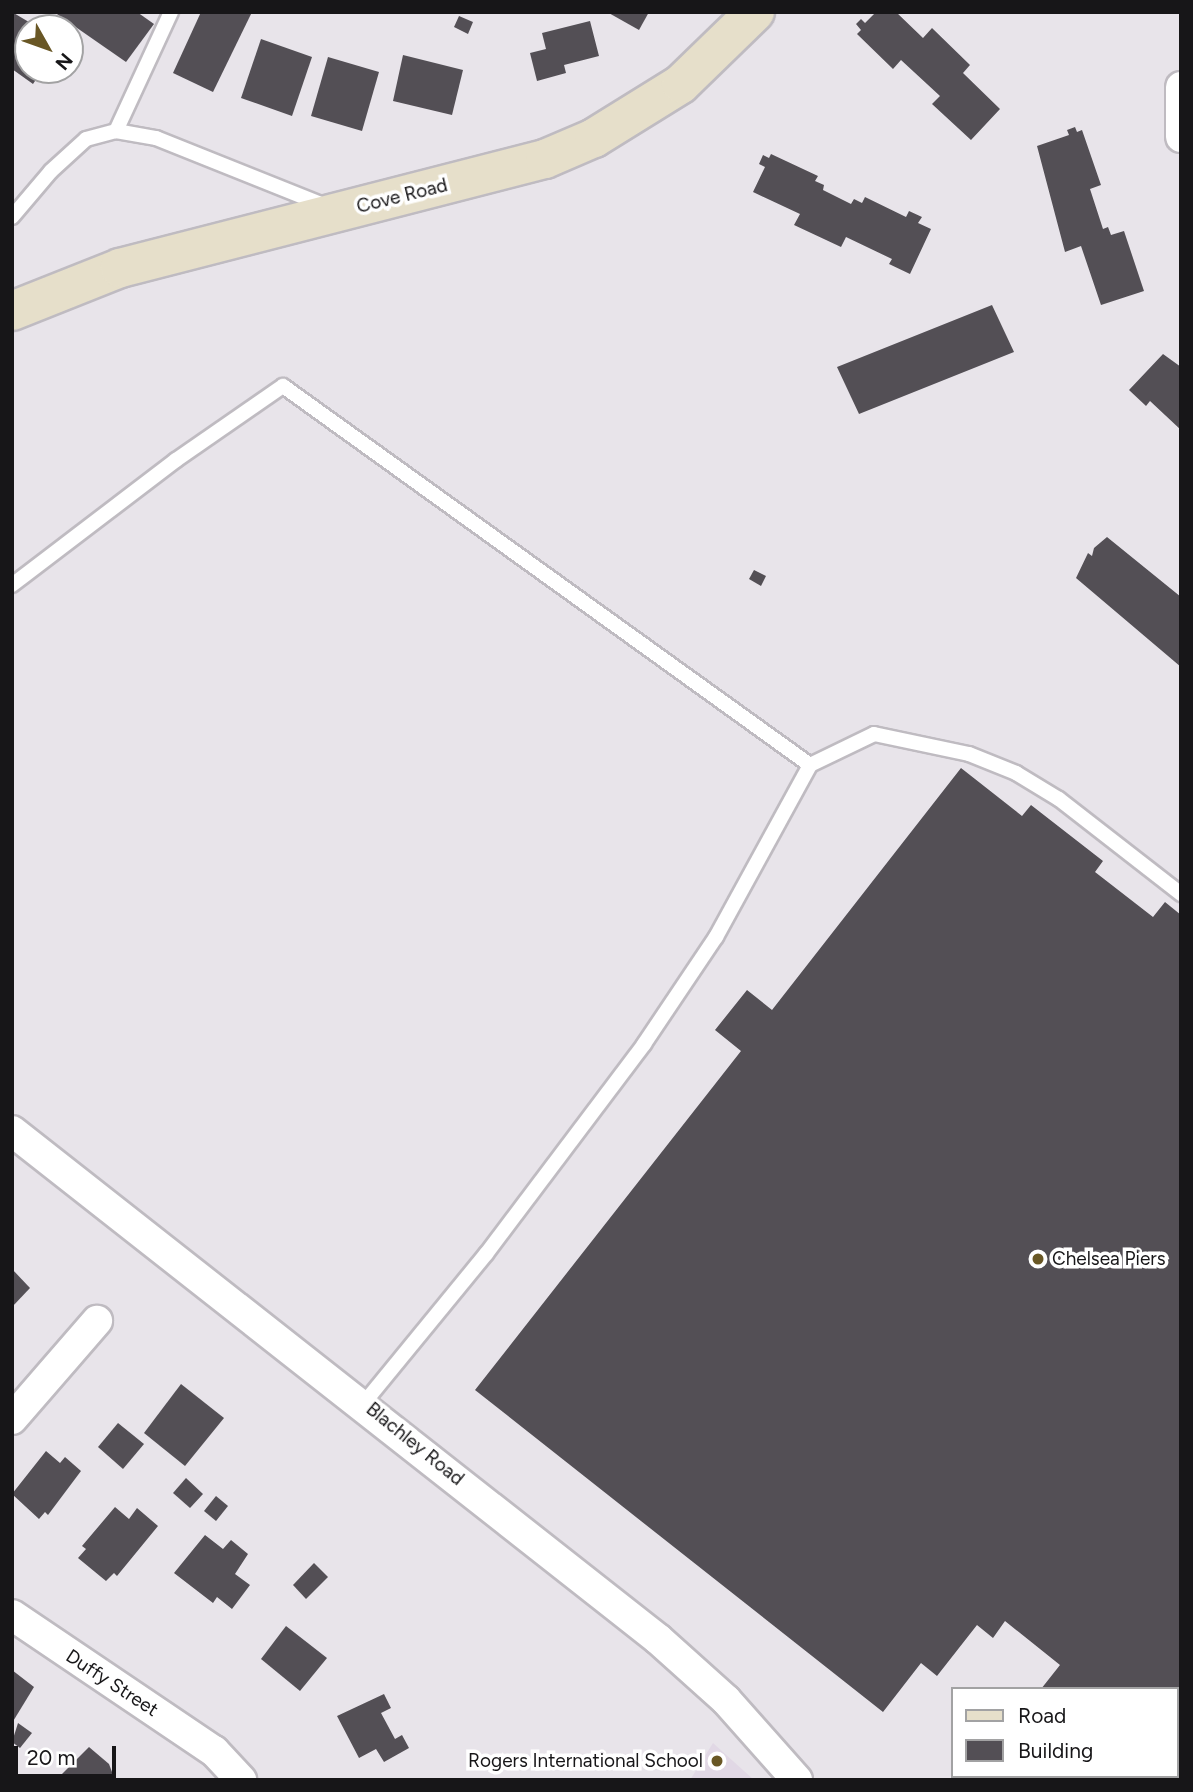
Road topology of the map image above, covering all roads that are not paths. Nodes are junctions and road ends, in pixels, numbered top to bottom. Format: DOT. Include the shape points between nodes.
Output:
graph roads {
  1 [pos="171,12"];
  2 [pos="755,12"];
  3 [pos="1181,86"];
  4 [pos="116,131"];
  5 [pos="1181,137"];
  6 [pos="340,211"];
  7 [pos="12,217"];
  8 [pos="12,311"];
  9 [pos="12,585"];
  10 [pos="810,765"];
  11 [pos="1181,894"];
  12 [pos="12,1131"];
  13 [pos="97,1321"];
  14 [pos="363,1403"];
  15 [pos="12,1419"];
  16 [pos="12,1615"];
  17 [pos="241,1780"];
  18 [pos="797,1780"];
  1 -- 4 [label="lane"];
  2 -- 6 [label="main road, Cove Road" via="681,84 594,138 545,159"];
  3 -- 5 [label="street"];
  4 -- 6 [label="lane" via="156,138"];
  4 -- 7 [label="lane" via="86,139"];
  6 -- 8 [label="main road, Cove Road" via="120,268"];
  9 -- 10 [label="lane" via="176,460 283,386"];
  10 -- 11 [label="lane" via="874,734 969,754 1016,773 1059,799"];
  10 -- 14 [label="lane" via="716,937 644,1044 486,1254"];
  12 -- 14 [label="street, Blachley Road"];
  13 -- 15 [label="street"];
  14 -- 18 [label="street, Blachley Road" via="658,1639 726,1700"];
  16 -- 17 [label="street, Duffy Street" via="214,1751"];
}
